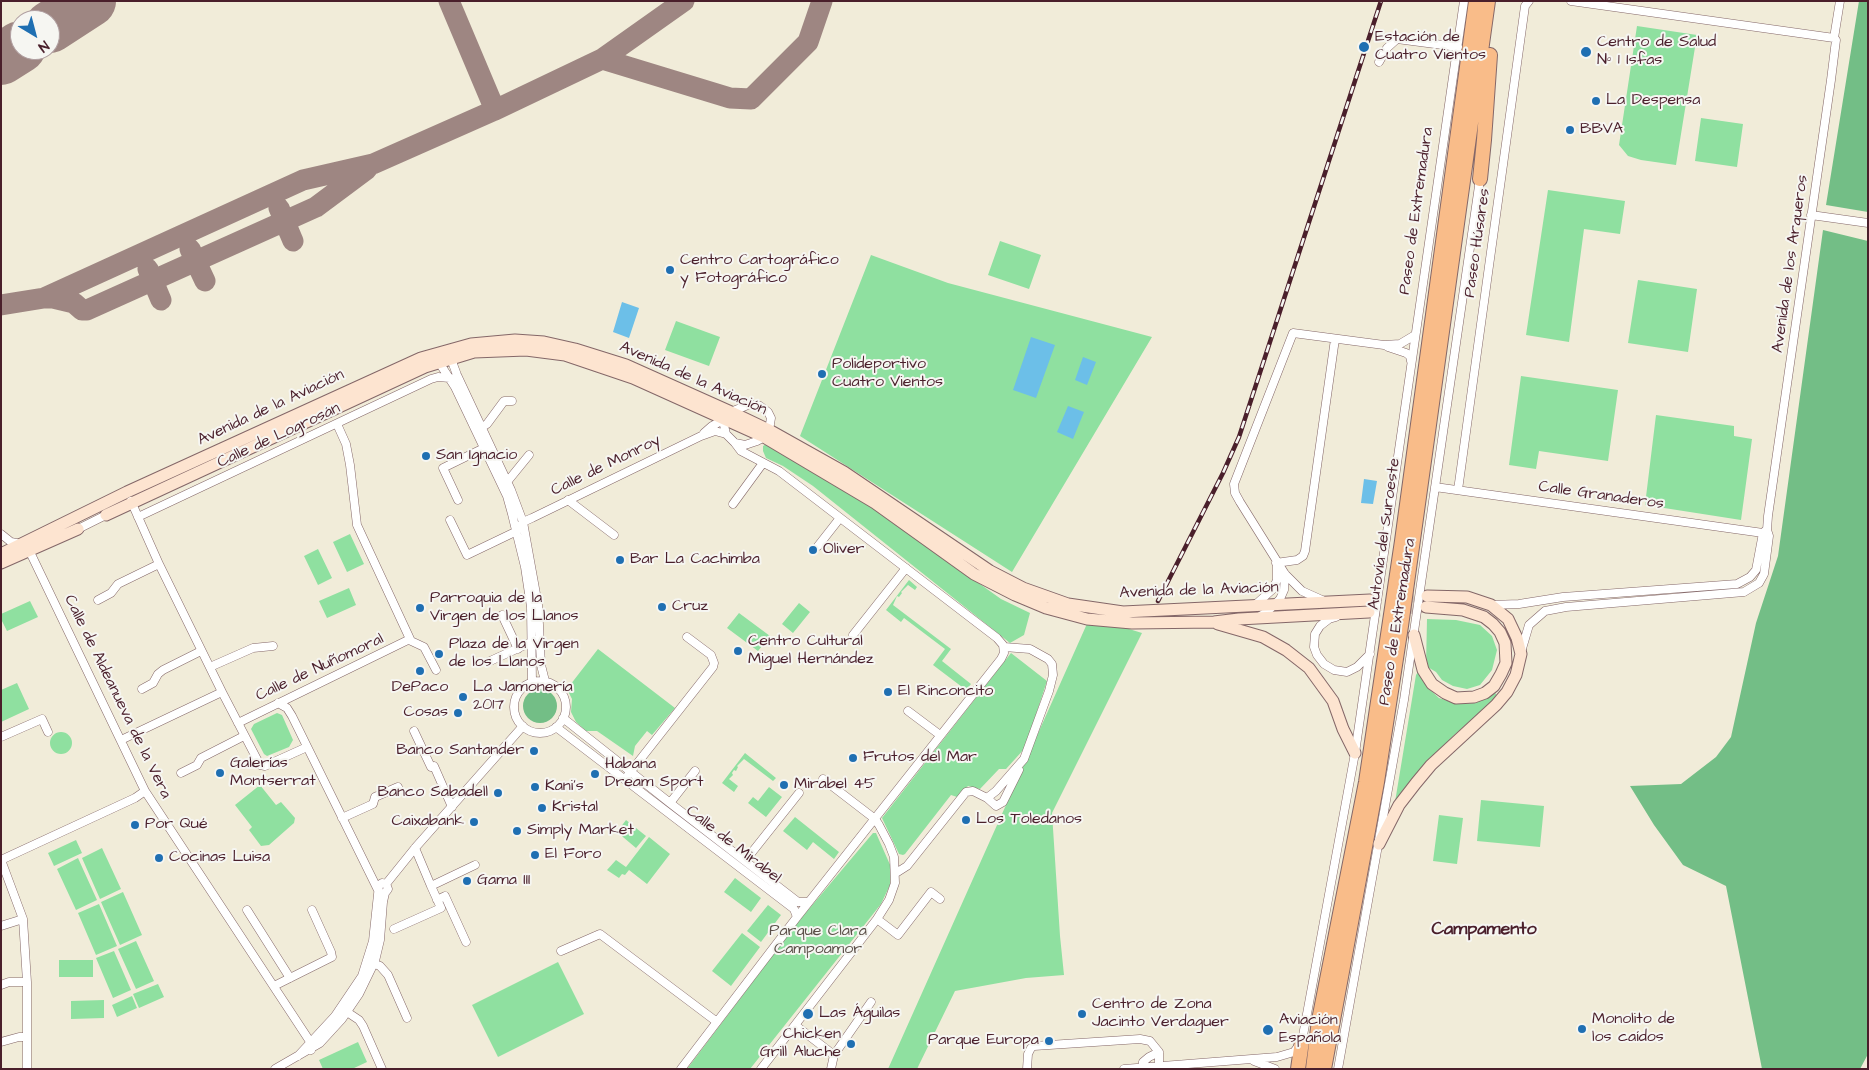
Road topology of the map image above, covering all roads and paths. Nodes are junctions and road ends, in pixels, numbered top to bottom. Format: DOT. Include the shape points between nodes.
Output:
graph roads {
  1 [pos="1464,1"];
  2 [pos="1476,1"];
  3 [pos="1488,1"];
  4 [pos="1495,1"];
  5 [pos="1529,1"];
  6 [pos="1571,1"];
  7 [pos="1640,1"];
  8 [pos="1840,1"];
  9 [pos="1639,10"];
  10 [pos="1834,38"];
  11 [pos="1458,48"];
  12 [pos="1379,62"];
  13 [pos="1480,179"];
  14 [pos="1811,215"];
  15 [pos="1868,223"];
  16 [pos="1415,336"];
  17 [pos="1335,339"];
  18 [pos="1384,345"];
  19 [pos="442,360"];
  20 [pos="1411,362"];
  21 [pos="450,378"];
  22 [pos="431,379"];
  23 [pos="512,401"];
  24 [pos="709,411"];
  25 [pos="728,415"];
  26 [pos="337,424"];
  27 [pos="712,426"];
  28 [pos="479,430"];
  29 [pos="726,434"];
  30 [pos="701,436"];
  31 [pos="763,436"];
  32 [pos="735,443"];
  33 [pos="487,447"];
  34 [pos="529,456"];
  35 [pos="760,461"];
  36 [pos="507,482"];
  37 [pos="1435,487"];
  38 [pos="1458,490"];
  39 [pos="127,492"];
  40 [pos="458,500"];
  41 [pos="568,500"];
  42 [pos="132,504"];
  43 [pos="733,504"];
  44 [pos="106,515"];
  45 [pos="138,516"];
  46 [pos="840,518"];
  47 [pos="450,520"];
  48 [pos="523,522"];
  49 [pos="78,528"];
  50 [pos="517,531"];
  51 [pos="1765,532"];
  52 [pos="1,534"];
  53 [pos="614,535"];
  54 [pos="818,546"];
  55 [pos="25,547"];
  56 [pos="1,554"];
  57 [pos="1,563"];
  58 [pos="1277,563"];
  59 [pos="159,564"];
  60 [pos="906,568"];
  61 [pos="1285,574"];
  62 [pos="98,600"];
  63 [pos="1327,602"];
  64 [pos="1276,604"];
  65 [pos="1491,605"];
  66 [pos="1253,606"];
  67 [pos="1350,613"];
  68 [pos="502,615"];
  69 [pos="1257,618"];
  70 [pos="1214,622"];
  71 [pos="853,635"];
  72 [pos="1414,635"];
  73 [pos="539,636"];
  74 [pos="687,637"];
  75 [pos="409,638"];
  76 [pos="532,643"];
  77 [pos="1003,645"];
  78 [pos="273,646"];
  79 [pos="518,649"];
  80 [pos="201,651"];
  81 [pos="1370,654"];
  82 [pos="1521,654"];
  83 [pos="488,662"];
  84 [pos="210,668"];
  85 [pos="436,670"];
  86 [pos="545,681"];
  87 [pos="532,682"];
  88 [pos="142,689"];
  89 [pos="222,692"];
  90 [pos="278,703"];
  91 [pos="908,711"];
  92 [pos="563,718"];
  93 [pos="238,723"];
  94 [pos="523,726"];
  95 [pos="556,726"];
  96 [pos="414,731"];
  97 [pos="48,732"];
  98 [pos="940,735"];
  99 [pos="244,736"];
  100 [pos="1,737"];
  101 [pos="121,740"];
  102 [pos="307,747"];
  103 [pos="1355,753"];
  104 [pos="1024,759"];
  105 [pos="695,771"];
  106 [pos="630,772"];
  107 [pos="181,773"];
  108 [pos="625,779"];
  109 [pos="823,779"];
  110 [pos="398,787"];
  111 [pos="145,791"];
  112 [pos="799,793"];
  113 [pos="988,798"];
  114 [pos="670,803"];
  115 [pos="452,807"];
  116 [pos="342,818"];
  117 [pos="874,819"];
  118 [pos="1379,844"];
  119 [pos="415,848"];
  120 [pos="1,860"];
  121 [pos="745,862"];
  122 [pos="475,865"];
  123 [pos="896,873"];
  124 [pos="431,886"];
  125 [pos="382,892"];
  126 [pos="940,899"];
  127 [pos="437,900"];
  128 [pos="808,902"];
  129 [pos="247,910"];
  130 [pos="312,910"];
  131 [pos="797,917"];
  132 [pos="23,919"];
  133 [pos="877,919"];
  134 [pos="1,926"];
  135 [pos="394,929"];
  136 [pos="466,942"];
  137 [pos="561,951"];
  138 [pos="375,964"];
  139 [pos="290,978"];
  140 [pos="27,982"];
  141 [pos="1,985"];
  142 [pos="274,986"];
  143 [pos="354,990"];
  144 [pos="870,1002"];
  145 [pos="348,1013"];
  146 [pos="407,1018"];
  147 [pos="717,1022"];
  148 [pos="795,1025"];
  149 [pos="27,1038"];
  150 [pos="1302,1041"];
  151 [pos="1,1042"];
  152 [pos="311,1047"];
  153 [pos="1160,1052"];
  154 [pos="834,1055"];
  155 [pos="1252,1060"];
  156 [pos="1142,1068"];
  157 [pos="1158,1068"];
  158 [pos="27,1069"];
  159 [pos="275,1069"];
  160 [pos="382,1069"];
  161 [pos="682,1069"];
  162 [pos="761,1069"];
  163 [pos="831,1069"];
  164 [pos="1027,1069"];
  165 [pos="1124,1069"];
  166 [pos="1275,1069"];
  167 [pos="1298,1069"];
  168 [pos="1312,1069"];
  169 [pos="1324,1069"];
  170 [pos="1338,1069"];
  1 -- 11 [label="street, Paseo de Extremadura"];
  2 -- 168 [label="highway, Autovía del Suroeste" via="1366,782"];
  3 -- 169 [label="highway, Autovía del Suroeste" via="1398,646 1377,782"];
  4 -- 13 [label="highway"];
  5 -- 38 [label="street, Paseo Húsares"];
  6 -- 9 [label="street"];
  7 -- 9 [label="street"];
  8 -- 10 [label="street, Avenida de los Arqueros"];
  9 -- 10 [label="street"];
  10 -- 14 [label="street, Avenida de los Arqueros"];
  11 -- 12 [label="street" via="1397,39"];
  11 -- 16 [label="street, Paseo de Extremadura"];
  13 -- 37 [label="street, Paseo de Extremadura"];
  14 -- 15 [label="street"];
  14 -- 51 [label="street, Avenida de los Arqueros"];
  16 -- 18 [label="street" via="1400,344"];
  16 -- 20 [label="street, Paseo de Extremadura"];
  17 -- 18 [label="street"];
  17 -- 58 [label="street" via="1305,551 1297,560"];
  17 -- 58 [label="street" via="1293,333 1234,484 1235,493"];
  18 -- 20 [label="street" via="1406,353"];
  19 -- 21 [label="street"];
  19 -- 22 [label="street, Calle de Logrosán"];
  19 -- 24 [label="main road, Avenida de la Aviación" via="495,350 565,355 634,378"];
  19 -- 25 [label="main road, Avenida de la Aviación" via="471,344 500,340 544,342 626,365"];
  19 -- 28 [label="street" via="457,374"];
  19 -- 39 [label="main road, Avenida de la Aviación" via="385,374"];
  19 -- 42 [label="main road, Avenida de la Aviación"];
  20 -- 81 [label="street, Paseo de Extremadura"];
  21 -- 22 [label="street, Calle de Logrosán"];
  21 -- 28 [label="street"];
  22 -- 26 [label="street, Calle de Logrosán"];
  23 -- 28 [label="street" via="504,401"];
  24 -- 25 [label="main road, Avenida de la Aviación"];
  24 -- 27 [label="street" via="713,417"];
  25 -- 27 [label="street, Calle de Monroy"];
  25 -- 29 [label="street" via="724,426"];
  25 -- 31 [label="main road, Avenida de la Aviación"];
  25 -- 31 [label="street, Calle de Monroy" via="750,404 765,409 771,418"];
  26 -- 45 [label="street, Calle de Logrosán"];
  26 -- 75 [label="street" via="346,444 357,525"];
  27 -- 30 [label="street, Calle de Monroy"];
  28 -- 33 [label="street"];
  29 -- 30 [label="street, Calle de Monroy" via="715,431"];
  29 -- 32 [label="street"];
  30 -- 41 [label="street, Calle de Monroy"];
  31 -- 32 [label="street" via="745,444"];
  31 -- 35 [label="street, Calle de Monroy" via="751,449"];
  31 -- 66 [label="main road, Avenida de la Aviación" via="844,472 990,570 1068,604 1123,612"];
  31 -- 70 [label="main road, Avenida de la Aviación" via="875,503 974,574 1046,608 1087,619 1132,623"];
  32 -- 35 [label="street"];
  33 -- 36 [label="street"];
  33 -- 40 [label="street" via="443,468"];
  33 -- 50 [label="street"];
  34 -- 36 [label="street"];
  35 -- 43 [label="street"];
  35 -- 46 [label="street" via="779,471"];
  36 -- 48 [label="street"];
  37 -- 38 [label="street, Calle Granaderos"];
  37 -- 72 [label="street, Paseo de Extremadura"];
  38 -- 51 [label="street, Calle Granaderos"];
  39 -- 42 [label="street"];
  39 -- 55 [label="main road, Avenida de la Aviación"];
  41 -- 48 [label="street, Calle de Monroy"];
  41 -- 53 [label="street"];
  42 -- 44 [label="main road, Avenida de la Aviación"];
  42 -- 45 [label="street"];
  44 -- 49 [label="street, Avenida de la Aviación"];
  45 -- 59 [label="street"];
  46 -- 54 [label="street"];
  46 -- 60 [label="street"];
  47 -- 50 [label="street" via="467,555"];
  48 -- 50 [label="street"];
  48 -- 73 [label="street" via="536,591"];
  49 -- 55 [label="main road, Avenida de la Aviación"];
  50 -- 76 [label="street" via="526,567"];
  51 -- 65 [label="street, Avenida de los Arqueros" via="1756,570 1737,584"];
  51 -- 82 [label="street, Avenida de los Arqueros" via="1769,536 1764,574 1752,589 1545,611 1529,625"];
  52 -- 55 [label="street" via="10,542"];
  55 -- 56 [label="main road, Avenida de la Aviación"];
  55 -- 57 [label="main road, Avenida de la Aviación"];
  55 -- 101 [label="street, Calle de Aldeanueva de la Vera"];
  58 -- 61 [label="street"];
  58 -- 66 [label="street" via="1277,580 1273,589"];
  59 -- 62 [label="street" via="118,584 111,593"];
  59 -- 80 [label="street"];
  60 -- 71 [label="street"];
  60 -- 77 [label="street"];
  61 -- 63 [label="street" via="1302,591"];
  61 -- 64 [label="street" via="1284,590"];
  63 -- 64 [label="main road, Avenida de la Aviación"];
  63 -- 67 [label="main road, Avenida de la Aviación" via="1370,606"];
  64 -- 66 [label="main road, Avenida de la Aviación"];
  64 -- 69 [label="street"];
  65 -- 72 [label="main road" via="1467,597 1427,602 1472,612 1500,632 1505,642 1506,663 1494,686 1485,693 1456,698 1432,684 1422,670"];
  65 -- 82 [label="main road" via="1508,619"];
  67 -- 69 [label="main road, Avenida de la Aviación"];
  67 -- 81 [label="street, Avenida de la Aviación" via="1329,619 1320,626 1315,634 1317,655 1334,670 1347,672"];
  68 -- 79 [label="street"];
  69 -- 70 [label="main road, Avenida de la Aviación"];
  70 -- 103 [label="main road" via="1263,637 1309,668 1333,701"];
  72 -- 118 [label="street, Paseo de Extremadura"];
  73 -- 76 [label="street"];
  73 -- 86 [label="street"];
  74 -- 106 [label="street" via="711,655 713,667"];
  75 -- 85 [label="street" via="424,647"];
  75 -- 90 [label="street, Calle de Nuñomoral"];
  76 -- 79 [label="street"];
  76 -- 87 [label="street"];
  77 -- 98 [label="street" via="1001,659"];
  77 -- 104 [label="street" via="1030,649 1052,664 1049,691"];
  78 -- 84 [label="street" via="253,648"];
  79 -- 83 [label="street"];
  80 -- 84 [label="street"];
  80 -- 88 [label="street" via="163,670 153,683"];
  81 -- 103 [label="street, Paseo de Extremadura"];
  82 -- 118 [label="main road" via="1516,675 1507,692 1431,765 1399,805"];
  84 -- 89 [label="street"];
  86 -- 87 [label="street"];
  86 -- 92 [label="street" via="561,692 565,703"];
  87 -- 94 [label="street" via="520,691 515,701 514,712"];
  89 -- 93 [label="street"];
  89 -- 101 [label="street"];
  90 -- 93 [label="street, Calle de Nuñomoral"];
  90 -- 102 [label="street" via="290,712"];
  91 -- 98 [label="street"];
  92 -- 95 [label="street"];
  92 -- 106 [label="street, Calle de Mirabel"];
  93 -- 99 [label="street"];
  94 -- 95 [label="street" via="534,732"];
  94 -- 115 [label="street"];
  95 -- 108 [label="street, Calle de Mirabel"];
  96 -- 115 [label="street"];
  97 -- 100 [label="street" via="42,719"];
  98 -- 117 [label="street"];
  99 -- 102 [label="street" via="262,766"];
  99 -- 107 [label="street" via="201,758 197,765"];
  101 -- 111 [label="street, Calle de Aldeanueva de la Vera"];
  102 -- 116 [label="street"];
  103 -- 150 [label="street, Paseo de Extremadura"];
  104 -- 113 [label="street"];
  104 -- 113 [label="street" via="1003,802 996,806"];
  105 -- 114 [label="street, Calle de Mirabel"];
  106 -- 108 [label="street"];
  106 -- 114 [label="street, Calle de Mirabel"];
  108 -- 131 [label="street, Calle de Mirabel" via="794,909"];
  109 -- 117 [label="street"];
  110 -- 116 [label="street" via="375,797 373,804"];
  111 -- 120 [label="street"];
  111 -- 142 [label="street, Calle de Aldeanueva de la Vera"];
  112 -- 121 [label="street, Calle de Mirabel"];
  113 -- 123 [label="street" via="973,791 966,792 907,866"];
  114 -- 121 [label="street, Calle de Mirabel"];
  115 -- 119 [label="street"];
  116 -- 125 [label="street"];
  117 -- 123 [label="street" via="892,850"];
  117 -- 128 [label="street"];
  118 -- 170 [label="street, Paseo de Extremadura"];
  119 -- 124 [label="street"];
  119 -- 125 [label="street" via="386,884 380,884"];
  120 -- 132 [label="street"];
  121 -- 128 [label="street, Calle de Mirabel" via="798,902"];
  122 -- 124 [label="street"];
  123 -- 133 [label="street" via="892,891"];
  124 -- 127 [label="street"];
  125 -- 138 [label="street" via="380,940"];
  125 -- 143 [label="street" via="374,941"];
  126 -- 133 [label="street" via="931,892 898,935"];
  127 -- 135 [label="street" via="441,908"];
  127 -- 136 [label="street" via="445,896"];
  128 -- 131 [label="street"];
  129 -- 139 [label="street"];
  130 -- 139 [label="street" via="332,956"];
  131 -- 147 [label="street"];
  132 -- 134 [label="street"];
  132 -- 140 [label="street"];
  133 -- 148 [label="street"];
  137 -- 147 [label="street" via="600,934"];
  138 -- 145 [label="street"];
  138 -- 146 [label="street" via="388,975"];
  139 -- 142 [label="street"];
  140 -- 141 [label="street"];
  140 -- 149 [label="street"];
  142 -- 152 [label="street, Calle de Aldeanueva de la Vera"];
  143 -- 145 [label="street" via="346,1006"];
  143 -- 152 [label="street"];
  144 -- 154 [label="street"];
  145 -- 152 [label="street" via="320,1043"];
  145 -- 160 [label="street" via="363,1026"];
  147 -- 161 [label="street"];
  148 -- 154 [label="street"];
  148 -- 162 [label="street"];
  149 -- 151 [label="street"];
  149 -- 158 [label="street"];
  150 -- 155 [label="street" via="1290,1055"];
  150 -- 167 [label="highway"];
  152 -- 159 [label="street"];
  153 -- 156 [label="street" via="1143,1062"];
  153 -- 157 [label="street"];
  153 -- 164 [label="street" via="1146,1039 1034,1046 1028,1054"];
  154 -- 163 [label="street"];
  155 -- 157 [label="street"];
  155 -- 166 [label="street"];
  156 -- 157 [label="street"];
  156 -- 165 [label="street"];
}
